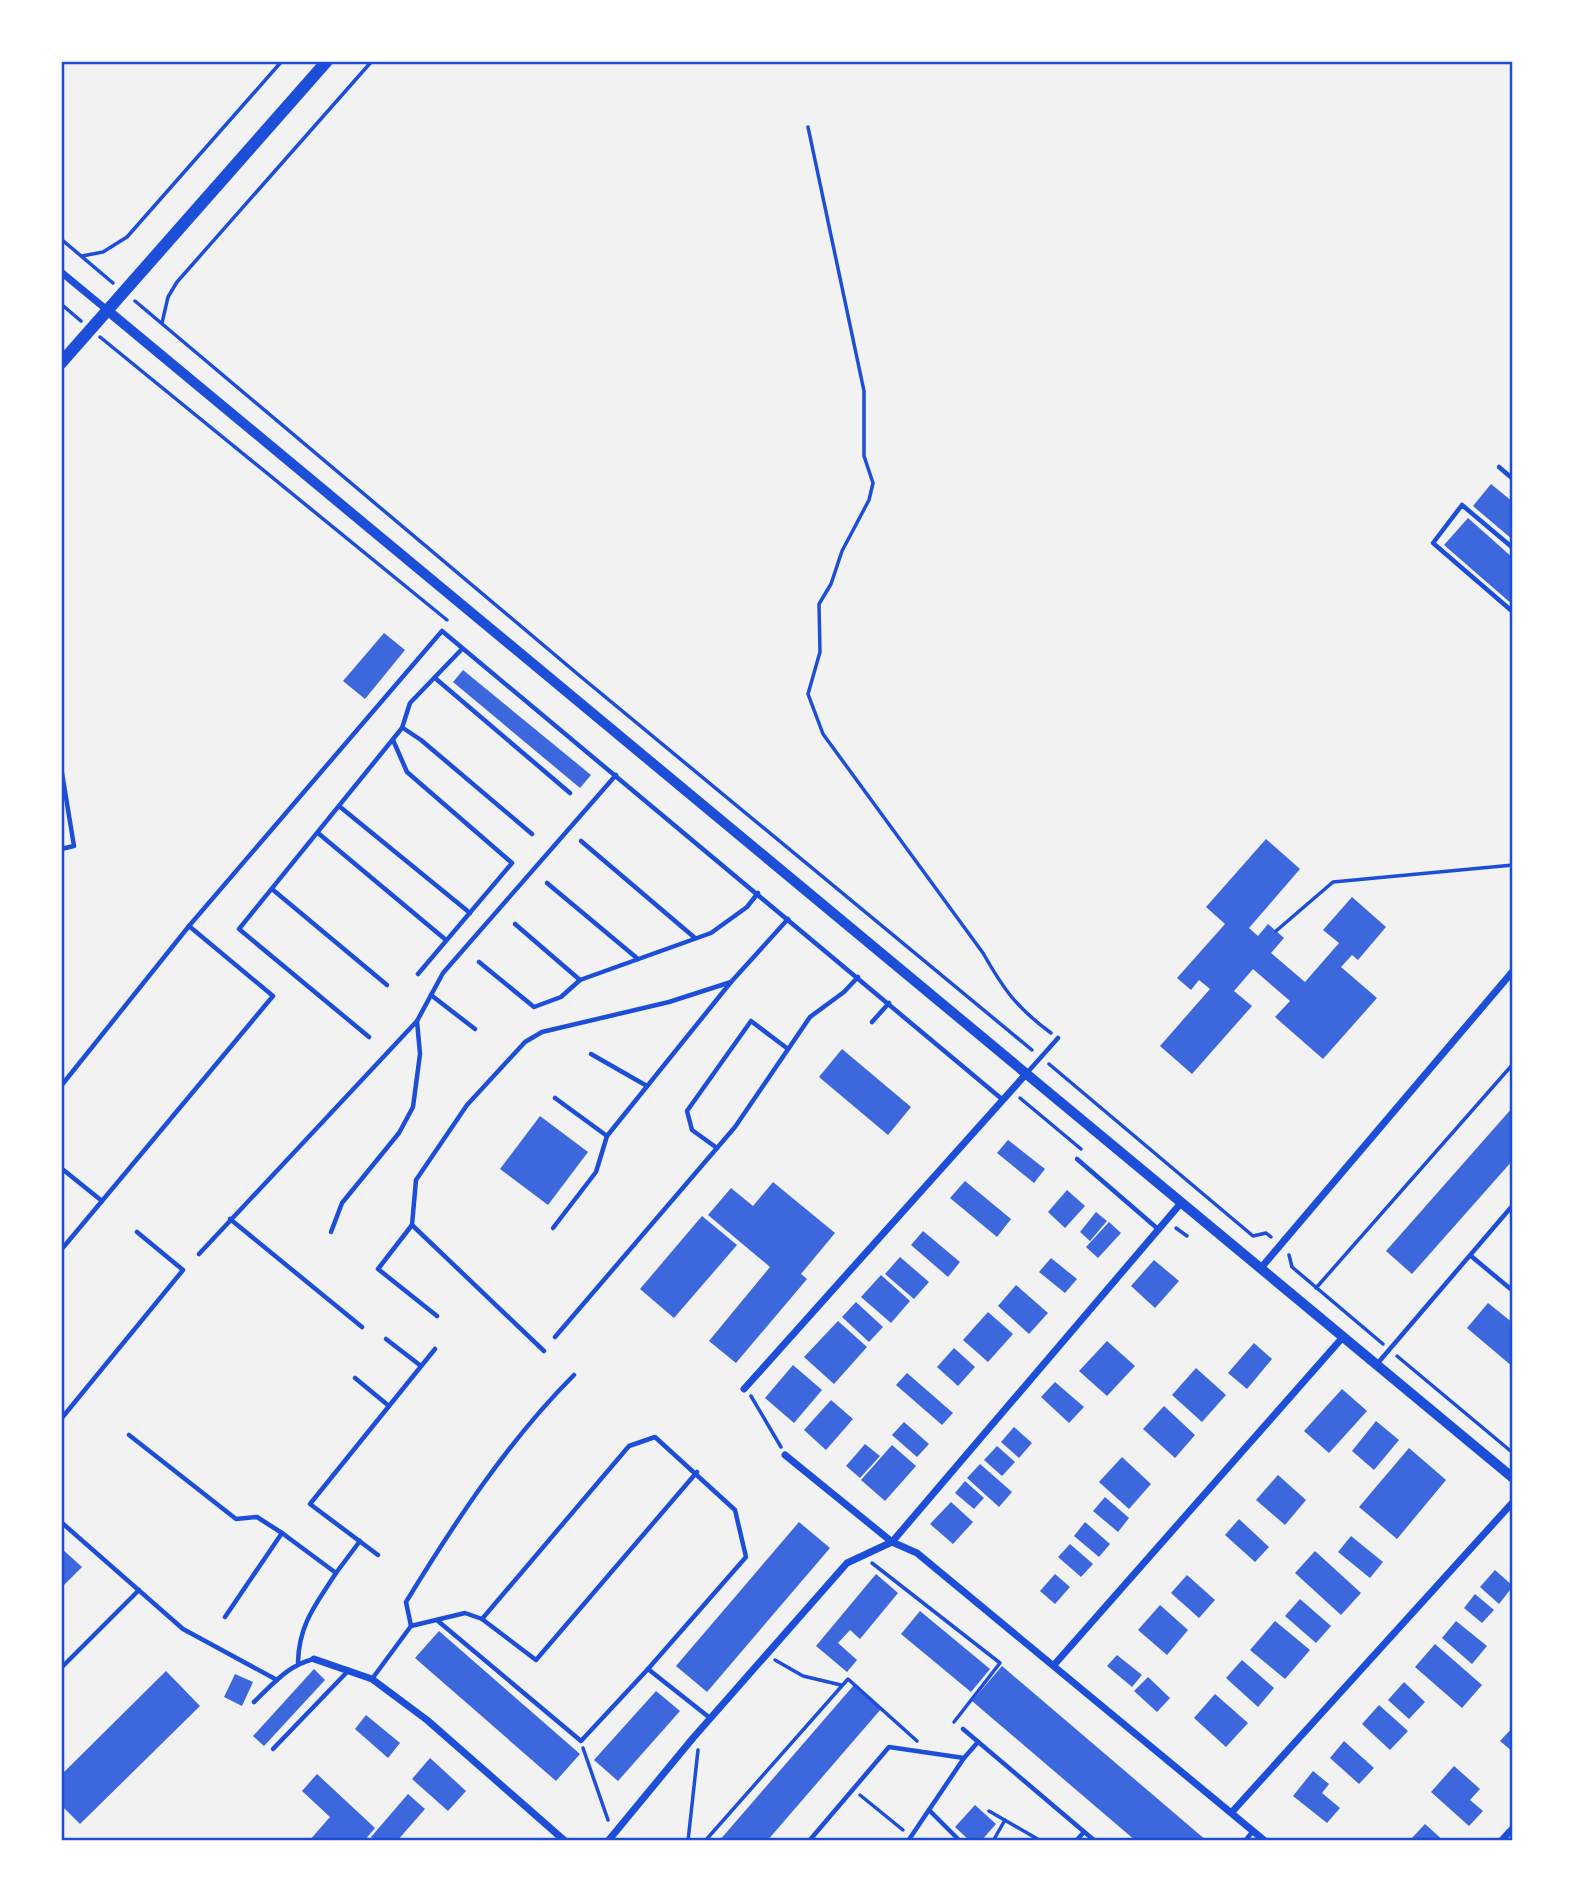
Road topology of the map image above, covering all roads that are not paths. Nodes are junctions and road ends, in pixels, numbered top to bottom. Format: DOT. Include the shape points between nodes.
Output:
graph roads {
  1 [pos="327,61"];
  2 [pos="61,272"];
  3 [pos="107,310"];
  4 [pos="61,363"];
  5 [pos="1499,467"];
  6 [pos="1513,479"];
  7 [pos="1513,548"];
  8 [pos="1513,612"];
  9 [pos="462,649"];
  10 [pos="435,678"];
  11 [pos="402,728"];
  12 [pos="393,740"];
  13 [pos="61,766"];
  14 [pos="616,775"];
  15 [pos="570,793"];
  16 [pos="340,806"];
  17 [pos="317,833"];
  18 [pos="532,834"];
  19 [pos="581,841"];
  20 [pos="61,849"];
  21 [pos="547,883"];
  22 [pos="272,889"];
  23 [pos="758,893"];
  24 [pos="470,913"];
  25 [pos="788,919"];
  26 [pos="515,924"];
  27 [pos="189,926"];
  28 [pos="695,939"];
  29 [pos="446,940"];
  30 [pos="639,959"];
  31 [pos="479,962"];
  32 [pos="1513,971"];
  33 [pos="418,974"];
  34 [pos="858,976"];
  35 [pos="580,980"];
  36 [pos="731,982"];
  37 [pos="387,985"];
  38 [pos="432,995"];
  39 [pos="889,1003"];
  40 [pos="417,1021"];
  41 [pos="872,1022"];
  42 [pos="475,1029"];
  43 [pos="369,1037"];
  44 [pos="1058,1038"];
  45 [pos="788,1049"];
  46 [pos="591,1054"];
  47 [pos="1026,1074"];
  48 [pos="61,1086"];
  49 [pos="648,1086"];
  50 [pos="555,1098"];
  51 [pos="1003,1100"];
  52 [pos="607,1136"];
  53 [pos="717,1149"];
  54 [pos="1077,1159"];
  55 [pos="61,1168"];
  56 [pos="102,1201"];
  57 [pos="1181,1203"];
  58 [pos="1513,1205"];
  59 [pos="230,1219"];
  60 [pos="412,1226"];
  61 [pos="553,1228"];
  62 [pos="1158,1229"];
  63 [pos="137,1232"];
  64 [pos="331,1232"];
  65 [pos="61,1250"];
  66 [pos="200,1254"];
  67 [pos="1471,1256"];
  68 [pos="1260,1269"];
  69 [pos="1513,1291"];
  70 [pos="436,1316"];
  71 [pos="362,1327"];
  72 [pos="555,1337"];
  73 [pos="1343,1337"];
  74 [pos="386,1339"];
  75 [pos="435,1349"];
  76 [pos="544,1351"];
  77 [pos="1376,1365"];
  78 [pos="421,1366"];
  79 [pos="574,1375"];
  80 [pos="355,1378"];
  81 [pos="744,1390"];
  82 [pos="389,1406"];
  83 [pos="61,1419"];
  84 [pos="129,1436"];
  85 [pos="785,1455"];
  86 [pos="697,1472"];
  87 [pos="1513,1478"];
  88 [pos="1513,1502"];
  89 [pos="61,1522"];
  90 [pos="282,1533"];
  91 [pos="360,1541"];
  92 [pos="892,1542"];
  93 [pos="379,1555"];
  94 [pos="336,1573"];
  95 [pos="139,1590"];
  96 [pos="225,1617"];
  97 [pos="482,1619"];
  98 [pos="438,1621"];
  99 [pos="411,1626"];
  100 [pos="314,1658"];
  101 [pos="298,1662"];
  102 [pos="1054,1665"];
  103 [pos="61,1668"];
  104 [pos="350,1669"];
  105 [pos="648,1669"];
  106 [pos="372,1679"];
  107 [pos="277,1680"];
  108 [pos="254,1702"];
  109 [pos="710,1718"];
  110 [pos="962,1729"];
  111 [pos="978,1742"];
  112 [pos="273,1749"];
  113 [pos="964,1758"];
  114 [pos="929,1810"];
  115 [pos="1232,1812"];
  116 [pos="1513,1828"];
  117 [pos="1253,1831"];
  118 [pos="1084,1832"];
  119 [pos="910,1839"];
  120 [pos="565,1841"];
  121 [pos="608,1841"];
  122 [pos="809,1841"];
  123 [pos="960,1841"];
  124 [pos="1076,1841"];
  125 [pos="1094,1841"];
  126 [pos="1245,1841"];
  127 [pos="1265,1841"];
  128 [pos="1502,1841"];
  1 -- 3 [label="main road"];
  2 -- 3 [label="street"];
  3 -- 4 [label="main road"];
  3 -- 47 [label="street"];
  5 -- 6 [label="lane"];
  7 -- 8 [label="lane" via="1462,505 1433,543"];
  9 -- 10 [label="lane"];
  9 -- 14 [label="lane"];
  9 -- 27 [label="lane" via="442,631"];
  10 -- 11 [label="lane" via="410,703"];
  10 -- 15 [label="lane"];
  11 -- 12 [label="lane"];
  11 -- 18 [label="lane"];
  12 -- 16 [label="lane"];
  12 -- 24 [label="lane" via="407,772 512,863"];
  13 -- 20 [label="lane" via="74,846"];
  14 -- 23 [label="lane"];
  14 -- 38 [label="lane" via="443,973"];
  16 -- 17 [label="lane"];
  16 -- 24 [label="lane"];
  17 -- 22 [label="lane"];
  17 -- 29 [label="lane"];
  19 -- 28 [label="lane"];
  21 -- 30 [label="lane"];
  22 -- 37 [label="lane"];
  22 -- 43 [label="lane" via="239,929"];
  23 -- 25 [label="lane"];
  23 -- 28 [label="lane" via="747,907"];
  24 -- 29 [label="lane"];
  25 -- 34 [label="lane"];
  25 -- 36 [label="lane"];
  26 -- 35 [label="lane"];
  27 -- 48 [label="lane"];
  27 -- 56 [label="lane" via="273,996"];
  28 -- 30 [label="lane"];
  29 -- 33 [label="lane"];
  30 -- 35 [label="lane"];
  31 -- 35 [label="lane" via="534,1007 561,997"];
  32 -- 68 [label="street"];
  34 -- 39 [label="lane"];
  34 -- 45 [label="lane" via="810,1017"];
  36 -- 49 [label="lane"];
  36 -- 60 [label="lane" via="562,1026 525,1042 467,1105 416,1180"];
  38 -- 40 [label="lane"];
  38 -- 42 [label="lane"];
  39 -- 41 [label="lane"];
  39 -- 51 [label="lane"];
  40 -- 59 [label="lane"];
  40 -- 64 [label="lane" via="420,1054 413,1107 399,1133 342,1203"];
  44 -- 47 [label="lane"];
  45 -- 53 [label="lane"];
  45 -- 53 [label="lane" via="751,1021 743,1032 687,1111 692,1130"];
  46 -- 49 [label="lane"];
  47 -- 51 [label="street"];
  47 -- 57 [label="street"];
  49 -- 52 [label="lane"];
  50 -- 52 [label="lane"];
  51 -- 81 [label="street"];
  52 -- 61 [label="lane" via="596,1172"];
  53 -- 72 [label="lane"];
  54 -- 62 [label="lane"];
  55 -- 56 [label="lane"];
  56 -- 65 [label="lane"];
  57 -- 62 [label="street"];
  57 -- 68 [label="street"];
  58 -- 67 [label="lane"];
  59 -- 66 [label="lane"];
  59 -- 71 [label="lane"];
  60 -- 70 [label="lane" via="378,1269"];
  60 -- 76 [label="lane"];
  62 -- 92 [label="street"];
  63 -- 83 [label="lane" via="183,1270"];
  67 -- 69 [label="lane"];
  67 -- 77 [label="lane"];
  68 -- 73 [label="street"];
  73 -- 77 [label="street"];
  73 -- 102 [label="street"];
  74 -- 78 [label="lane"];
  75 -- 78 [label="lane"];
  77 -- 87 [label="street"];
  78 -- 82 [label="lane"];
  79 -- 99 [label="lane" via="542,1407 451,1528 406,1602"];
  80 -- 82 [label="lane"];
  82 -- 91 [label="lane" via="310,1504"];
  84 -- 90 [label="lane" via="236,1519 257,1517"];
  85 -- 92 [label="street"];
  86 -- 97 [label="lane" via="655,1437 629,1446"];
  86 -- 97 [label="lane" via="536,1660"];
  86 -- 105 [label="lane" via="735,1510 746,1557"];
  88 -- 115 [label="street"];
  89 -- 95 [label="lane"];
  90 -- 94 [label="lane"];
  90 -- 96 [label="lane"];
  91 -- 93 [label="lane"];
  91 -- 94 [label="lane"];
  92 -- 102 [label="street" via="917,1553"];
  92 -- 109 [label="street" via="847,1563"];
  94 -- 101 [label="lane" via="309,1613 299,1639"];
  95 -- 103 [label="lane"];
  95 -- 107 [label="lane" via="183,1629"];
  97 -- 98 [label="lane" via="465,1613"];
  98 -- 99 [label="lane"];
  98 -- 105 [label="lane" via="581,1741"];
  99 -- 106 [label="lane"];
  100 -- 101 [label="lane"];
  100 -- 104 [label="street"];
  101 -- 107 [label="lane"];
  102 -- 115 [label="street"];
  104 -- 106 [label="street"];
  104 -- 112 [label="lane"];
  105 -- 109 [label="lane"];
  106 -- 120 [label="street" via="427,1720"];
  107 -- 108 [label="lane"];
  109 -- 121 [label="street"];
  110 -- 111 [label="lane"];
  111 -- 113 [label="lane"];
  111 -- 118 [label="lane"];
  113 -- 114 [label="lane"];
  113 -- 122 [label="lane" via="889,1747"];
  114 -- 119 [label="lane"];
  114 -- 123 [label="lane"];
  115 -- 117 [label="street"];
  116 -- 128 [label="street"];
  117 -- 126 [label="lane"];
  117 -- 127 [label="street"];
  118 -- 124 [label="lane"];
  118 -- 125 [label="lane"];
}
